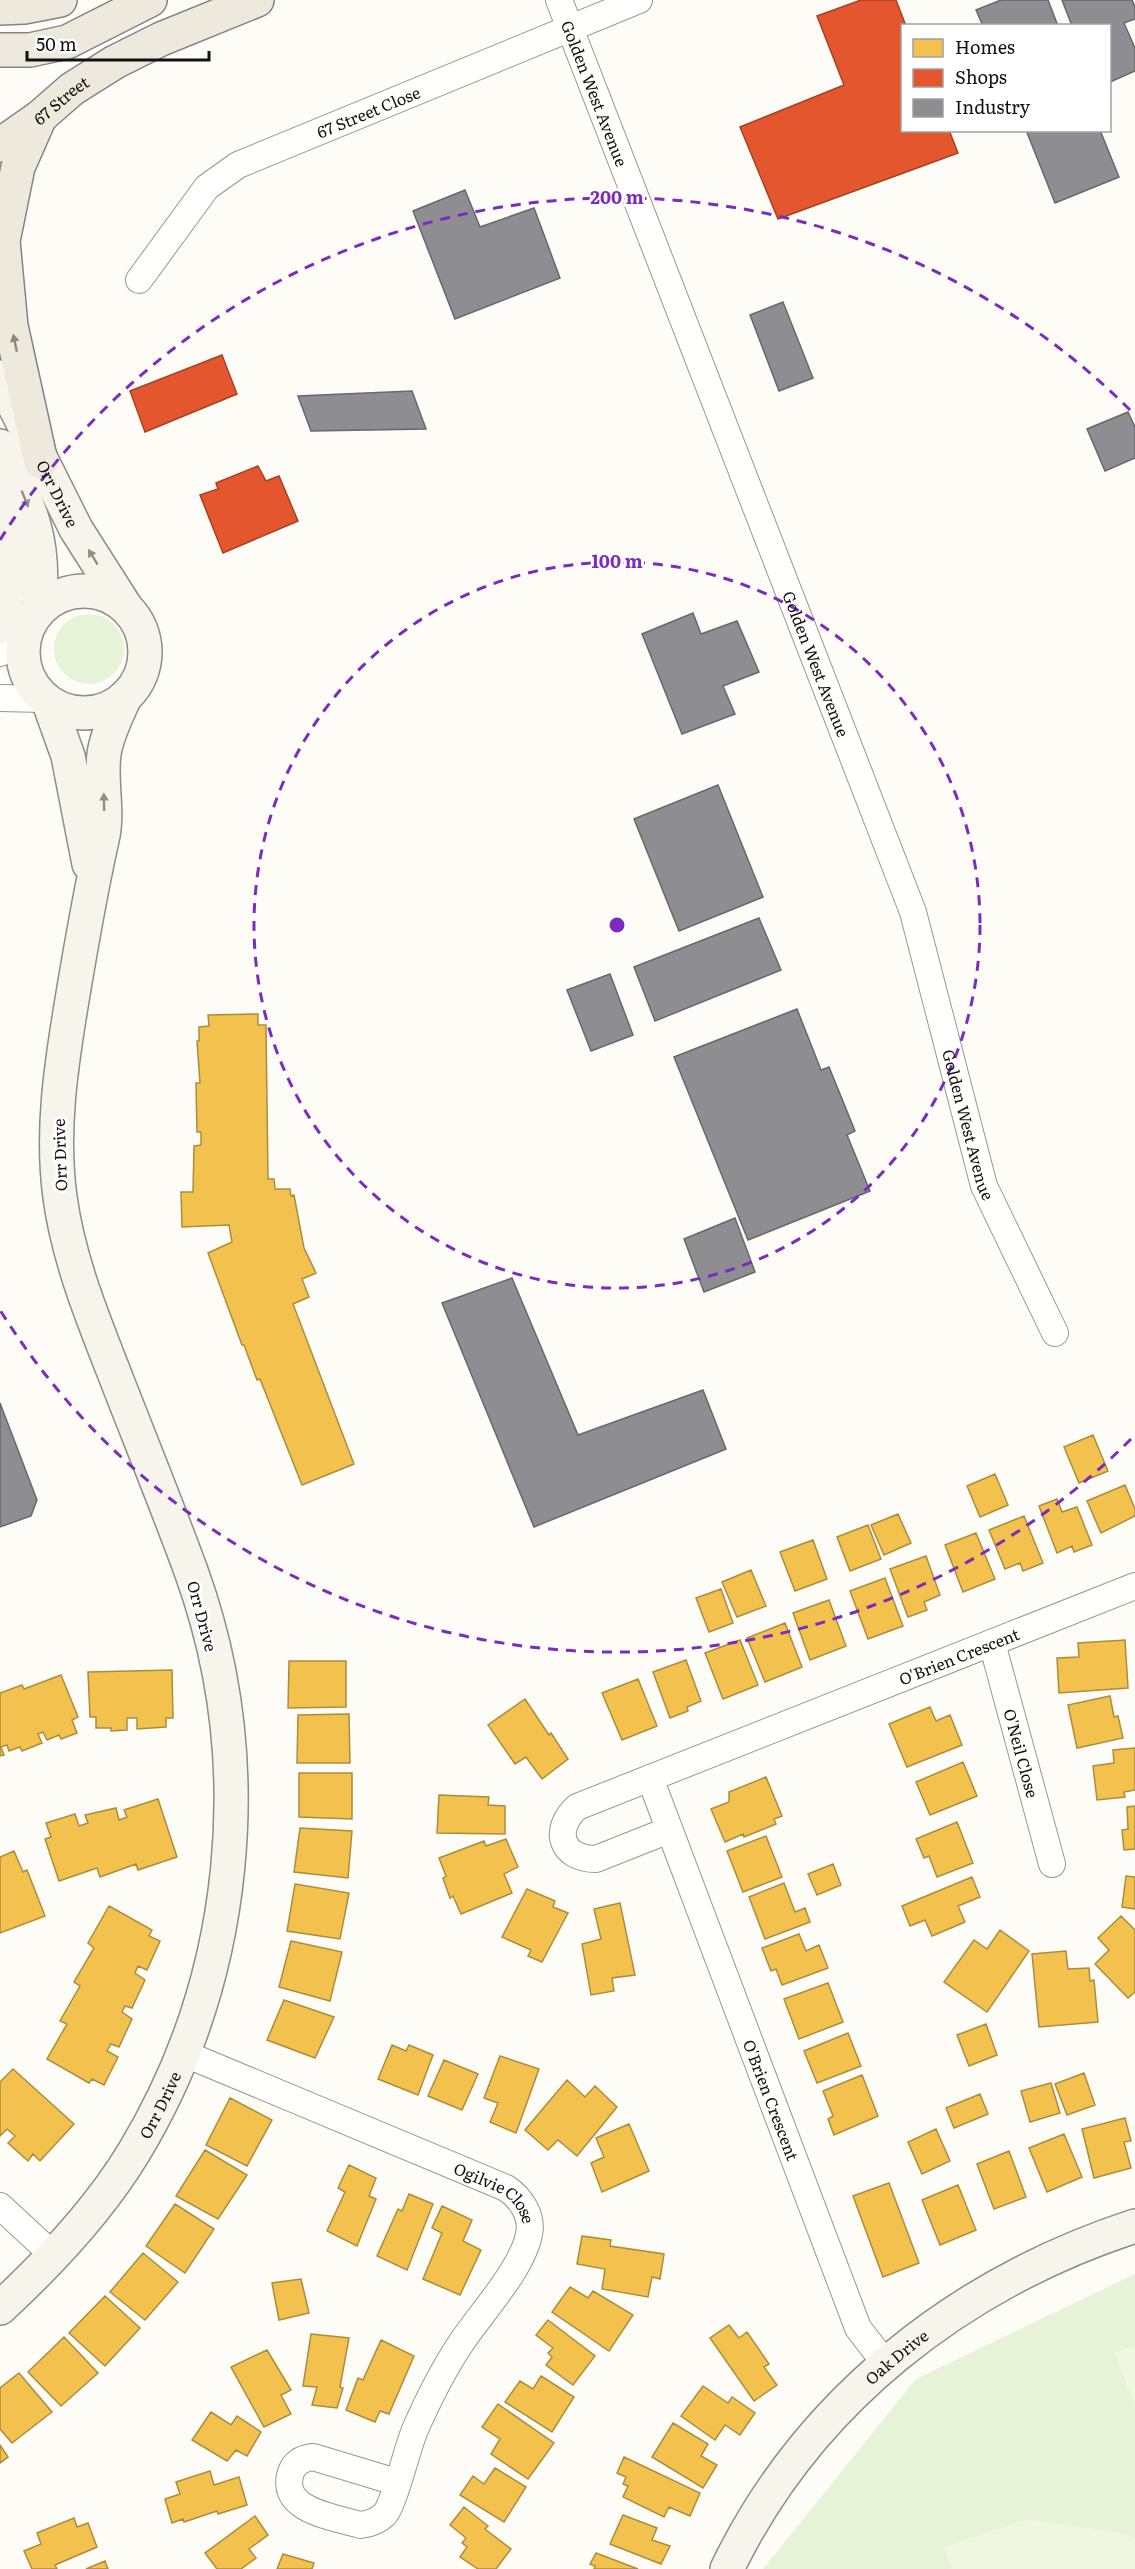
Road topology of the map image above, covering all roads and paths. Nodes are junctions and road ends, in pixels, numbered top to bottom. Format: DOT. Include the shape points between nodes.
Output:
graph roads {
  1 [pos="60,0"];
  2 [pos="150,0"];
  3 [pos="258,0"];
  4 [pos="559,0"];
  5 [pos="639,0"];
  6 [pos="0,8"];
  7 [pos="569,28"];
  8 [pos="0,50"];
  9 [pos="40,117"];
  10 [pos="0,145"];
  11 [pos="140,280"];
  12 [pos="0,377"];
  13 [pos="0,446"];
  14 [pos="41,462"];
  15 [pos="0,494"];
  16 [pos="125,606"];
  17 [pos="22,621"];
  18 [pos="0,653"];
  19 [pos="125,697"];
  20 [pos="0,698"];
  21 [pos="46,701"];
  22 [pos="93,880"];
  23 [pos="1055,1334"];
  24 [pos="1135,1586"];
  25 [pos="992,1643"];
  26 [pos="650,1779"];
  27 [pos="669,1830"];
  28 [pos="1052,1864"];
  29 [pos="183,2053"];
  30 [pos="0,2206"];
  31 [pos="1135,2226"];
  32 [pos="53,2255"];
  33 [pos="0,2308"];
  34 [pos="885,2363"];
  35 [pos="396,2482"];
  36 [pos="727,2569"];
  1 -- 6 [label="main road"];
  2 -- 8 [label="main road" via="67,42 30,50"];
  3 -- 9 [label="main road, 67 Street" via="115,62 72,89"];
  4 -- 7 [label="street, Golden West Avenue"];
  5 -- 7 [label="street, 67 Street Close"];
  7 -- 11 [label="street, 67 Street Close" via="238,165 207,188"];
  7 -- 23 [label="street, Golden West Avenue" via="914,912 984,1186"];
  9 -- 10 [label="main road, 67 Street"];
  14 -- 9 [label="main road, one-way" via="11,326 3,251 18,167"];
  12 -- 14 [label="street, Orr Drive"];
  13 -- 17 [label="street, Orr Drive, one-way" via="35,525 42,583"];
  16 -- 14 [label="street, Orr Drive, one-way" via="88,549"];
  15 -- 17 [label="street" via="8,546 6,606"];
  16 -- 17 [label="street" via="90,591 71,592 53,599"];
  16 -- 19 [label="street" via="143,634 145,651 143,668"];
  17 -- 18 [label="street"];
  17 -- 21 [label="street" via="23,664 30,683"];
  19 -- 21 [label="street" via="108,709 88,713 68,712"];
  22 -- 19 [label="street, Orr Drive, one-way" via="104,831 104,754"];
  20 -- 21 [label="street"];
  21 -- 22 [label="street, Orr Drive" via="68,756"];
  22 -- 29 [label="street, Orr Drive" via="57,1095 60,1199 84,1297 192,1574 221,1684 229,1739 231,1821 223,1912 210,1972"];
  24 -- 25 [label="street, O'Brien Crescent"];
  25 -- 26 [label="street, O'Brien Crescent"];
  25 -- 28 [label="street, O'Neil Close"];
  26 -- 27 [label="street, O'Brien Crescent"];
  26 -- 27 [label="street, O'Brien Crescent" via="576,1807 565,1819 563,1839 574,1855 596,1859"];
  27 -- 34 [label="street, O'Brien Crescent" via="858,2328"];
  29 -- 32 [label="street, Orr Drive" via="132,2155 83,2222"];
  29 -- 35 [label="street, Ogilvie Close" via="506,2188 523,2205 530,2232 520,2259 460,2344 419,2422"];
  30 -- 32 [label="street"];
  31 -- 34 [label="street, Oak Drive" via="1063,2252 1009,2278 961,2306"];
  32 -- 33 [label="street, Orr Drive"];
  34 -- 36 [label="street, Oak Drive" via="832,2415 777,2482"];
}
